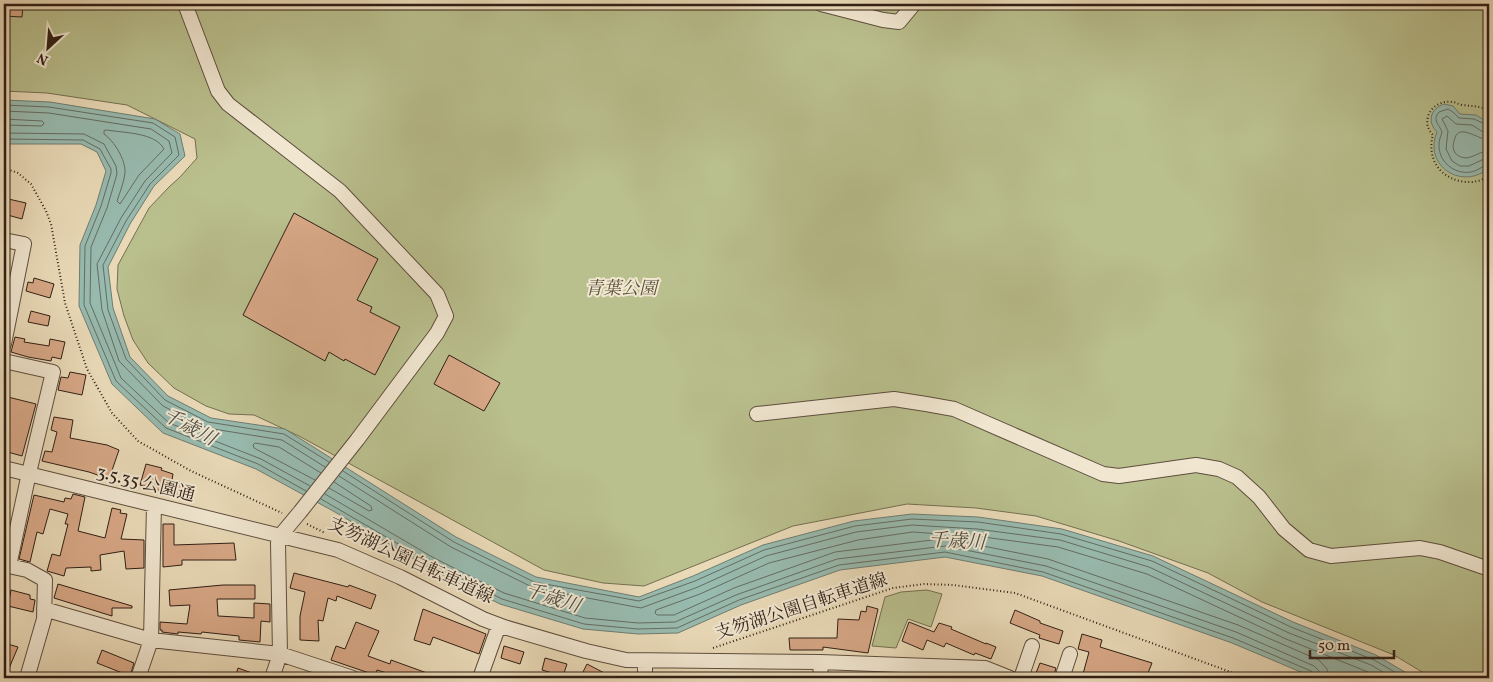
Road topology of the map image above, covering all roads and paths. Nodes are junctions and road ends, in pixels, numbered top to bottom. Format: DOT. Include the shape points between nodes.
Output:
graph roads {
  1 [pos="186,4"];
  2 [pos="821,4"];
  3 [pos="914,4"];
  4 [pos="1489,98"];
  5 [pos="1486,109"];
  6 [pos="1489,112"];
  7 [pos="4,168"];
  8 [pos="1489,175"];
  9 [pos="4,240"];
  10 [pos="4,344"];
  11 [pos="4,361"];
  12 [pos="757,414"];
  13 [pos="4,468"];
  14 [pos="29,473"];
  15 [pos="154,505"];
  16 [pos="297,516"];
  17 [pos="327,534"];
  18 [pos="280,536"];
  19 [pos="6,566"];
  20 [pos="1489,569"];
  21 [pos="44,608"];
  22 [pos="499,624"];
  23 [pos="151,640"];
  24 [pos="1032,646"];
  25 [pos="709,649"];
  26 [pos="280,654"];
  27 [pos="1070,654"];
  28 [pos="645,661"];
  29 [pos="820,662"];
  30 [pos="987,674"];
  31 [pos="27,678"];
  32 [pos="138,678"];
  33 [pos="272,678"];
  34 [pos="353,678"];
  35 [pos="480,678"];
  36 [pos="645,678"];
  37 [pos="821,678"];
  38 [pos="1010,678"];
  39 [pos="1022,678"];
  40 [pos="1062,678"];
  41 [pos="1247,678"];
  1 -- 16 [label="street" via="218,91 228,104 340,191 437,294 446,316 437,333"];
  2 -- 3 [label="street" via="899,22"];
  4 -- 5 [label="path"];
  5 -- 6 [label="path"];
  5 -- 8 [label="path" via="1448,101 1433,107 1427,122 1433,135 1432,153 1442,171 1459,181 1472,182"];
  7 -- 16 [label="path, 支笏湖公園自転車道線" via="18,173 30,184 46,211 65,303 87,369 112,413 138,441 191,471"];
  9 -- 10 [label="street" via="24,244"];
  11 -- 14 [label="street" via="53,372"];
  12 -- 20 [label="street" via="894,399 954,409 1103,474 1119,476 1196,465 1219,469 1237,478 1259,497 1284,530 1308,550 1331,556 1420,548"];
  13 -- 14 [label="street, 3.5.35 公園通"];
  14 -- 15 [label="street, 3.5.35 公園通"];
  14 -- 19 [label="street"];
  15 -- 18 [label="street, 3.5.35 公園通"];
  15 -- 23 [label="street"];
  16 -- 17 [label="path, 支笏湖公園自転車道線"];
  16 -- 18 [label="street"];
  18 -- 22 [label="street, 3.5.35 公園通" via="338,550"];
  18 -- 26 [label="street"];
  19 -- 21 [label="street" via="27,570 45,580"];
  21 -- 23 [label="street"];
  21 -- 31 [label="street" via="44,619"];
  22 -- 28 [label="street, 3.5.35 公園通" via="586,651"];
  22 -- 35 [label="street"];
  23 -- 26 [label="street"];
  23 -- 32 [label="street"];
  24 -- 39 [label="street"];
  25 -- 41 [label="path, 支笏湖公園自転車道線" via="893,588 953,585 1015,593"];
  26 -- 33 [label="street"];
  26 -- 34 [label="street"];
  27 -- 40 [label="street"];
  28 -- 29 [label="street, 3.5.35 公園通"];
  28 -- 36 [label="street"];
  29 -- 30 [label="street, 3.5.35 公園通"];
  29 -- 37 [label="street"];
  30 -- 38 [label="street, 3.5.35 公園通"];
}
